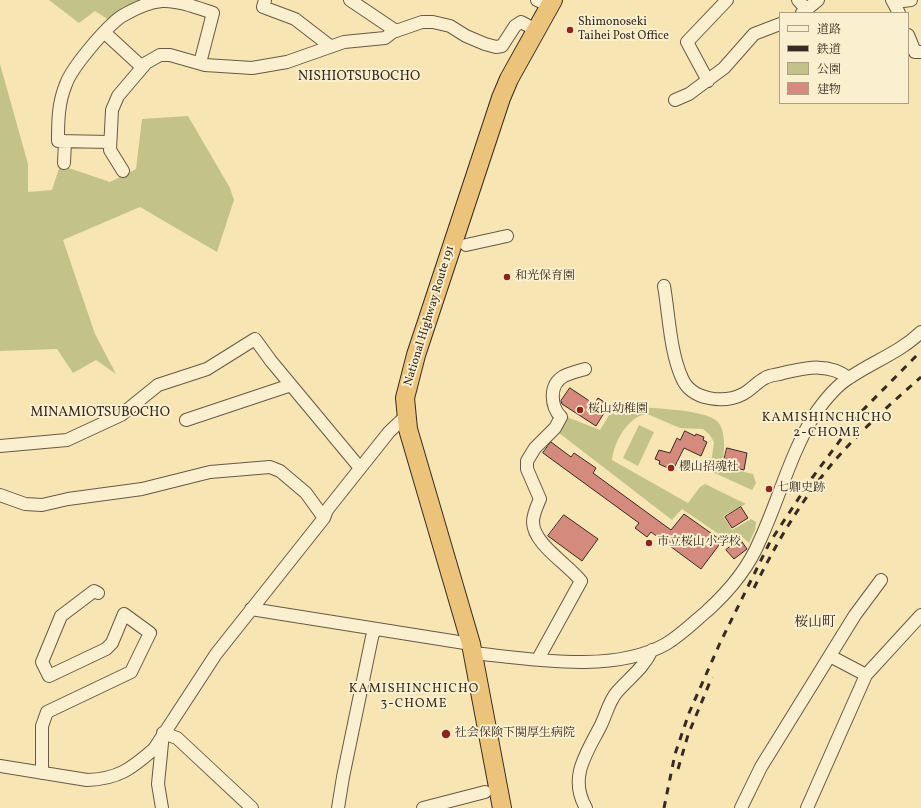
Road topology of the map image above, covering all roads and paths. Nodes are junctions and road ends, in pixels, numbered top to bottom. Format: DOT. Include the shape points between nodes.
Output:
graph roads {
  1 [pos="265,0"];
  2 [pos="727,0"];
  3 [pos="798,0"];
  4 [pos="818,0"];
  5 [pos="911,0"];
  6 [pos="357,2"];
  7 [pos="546,2"];
  8 [pos="895,5"];
  9 [pos="804,11"];
  10 [pos="779,24"];
  11 [pos="536,30"];
  12 [pos="396,31"];
  13 [pos="105,33"];
  14 [pos="909,37"];
  15 [pos="330,46"];
  16 [pos="921,52"];
  17 [pos="200,63"];
  18 [pos="142,67"];
  19 [pos="708,81"];
  20 [pos="675,100"];
  21 [pos="65,142"];
  22 [pos="110,142"];
  23 [pos="64,163"];
  24 [pos="123,171"];
  25 [pos="507,236"];
  26 [pos="466,245"];
  27 [pos="664,286"];
  28 [pos="921,332"];
  29 [pos="585,369"];
  30 [pos="849,378"];
  31 [pos="291,385"];
  32 [pos="406,416"];
  33 [pos="186,420"];
  34 [pos="0,446"];
  35 [pos="360,468"];
  36 [pos="0,495"];
  37 [pos="324,518"];
  38 [pos="881,580"];
  39 [pos="98,593"];
  40 [pos="251,609"];
  41 [pos="921,615"];
  42 [pos="375,629"];
  43 [pos="472,648"];
  44 [pos="652,650"];
  45 [pos="830,656"];
  46 [pos="538,660"];
  47 [pos="866,675"];
  48 [pos="163,733"];
  49 [pos="5,767"];
  50 [pos="42,773"];
  51 [pos="0,777"];
  52 [pos="485,792"];
  53 [pos="162,808"];
  54 [pos="252,808"];
  55 [pos="338,808"];
  56 [pos="423,808"];
  57 [pos="502,808"];
  58 [pos="586,808"];
  59 [pos="741,808"];
  60 [pos="807,808"];
  1 -- 15 [label="street" via="262,7 295,19"];
  2 -- 19 [label="street" via="687,42"];
  3 -- 9 [label="street"];
  4 -- 9 [label="street"];
  5 -- 8 [label="street"];
  6 -- 12 [label="street"];
  7 -- 11 [label="highway, National Highway Route 191"];
  10 -- 19 [label="street" via="754,34 724,68"];
  11 -- 12 [label="street" via="521,22 502,46 496,47 466,36 450,26 433,22 422,22"];
  11 -- 32 [label="highway, National Highway Route 191" via="501,98 416,355 405,398"];
  12 -- 15 [label="street" via="386,38"];
  13 -- 17 [label="street" via="121,17 143,6 163,1 179,2 205,10 212,13"];
  13 -- 18 [label="street"];
  13 -- 21 [label="street" via="74,68 66,83 58,114 58,141"];
  14 -- 16 [label="street" via="916,52"];
  15 -- 17 [label="street" via="287,62 252,68"];
  17 -- 18 [label="street" via="164,55 151,59"];
  18 -- 22 [label="street" via="114,104 110,116"];
  19 -- 20 [label="street"];
  21 -- 22 [label="street"];
  21 -- 23 [label="street"];
  22 -- 24 [label="street" via="113,157"];
  25 -- 26 [label="street"];
  27 -- 30 [label="street" via="682,379 698,395 720,399 736,397 765,378 812,367 841,371"];
  28 -- 30 [label="street" via="898,351"];
  29 -- 46 [label="street" via="564,376 556,385 552,401 561,418 527,461 527,469 540,499 533,518 534,529 549,552 581,581"];
  30 -- 44 [label="street" via="816,413 800,444 760,540 735,580 719,600 699,618 666,644"];
  31 -- 33 [label="street"];
  31 -- 34 [label="street" via="255,339 207,369 158,385 121,415 67,440"];
  31 -- 35 [label="street"];
  32 -- 35 [label="street" via="389,432"];
  32 -- 43 [label="highway, National Highway Route 191"];
  35 -- 37 [label="street" via="327,510"];
  36 -- 37 [label="street" via="25,504 42,505 68,498 142,489 210,472 270,467 280,471 306,493"];
  37 -- 40 [label="street"];
  38 -- 45 [label="street" via="867,597"];
  39 -- 50 [label="street" via="94,591 61,616 42,662 49,676 106,649 112,643 124,614 150,633 131,672 48,712 44,717"];
  40 -- 42 [label="street"];
  40 -- 48 [label="street" via="216,654"];
  41 -- 47 [label="street"];
  42 -- 43 [label="street"];
  42 -- 55 [label="street"];
  43 -- 46 [label="street"];
  43 -- 57 [label="highway, National Highway Route 191"];
  44 -- 46 [label="street" via="610,661"];
  44 -- 58 [label="street" via="645,664 616,693 586,753 578,785"];
  45 -- 47 [label="street"];
  45 -- 59 [label="street" via="761,767"];
  47 -- 60 [label="street"];
  48 -- 50 [label="street" via="154,749 142,760 111,778 87,780"];
  48 -- 53 [label="street" via="158,784"];
  48 -- 54 [label="street" via="177,738"];
  49 -- 50 [label="street"];
  49 -- 51 [label="street" via="7,773"];
  52 -- 56 [label="street"];
}
